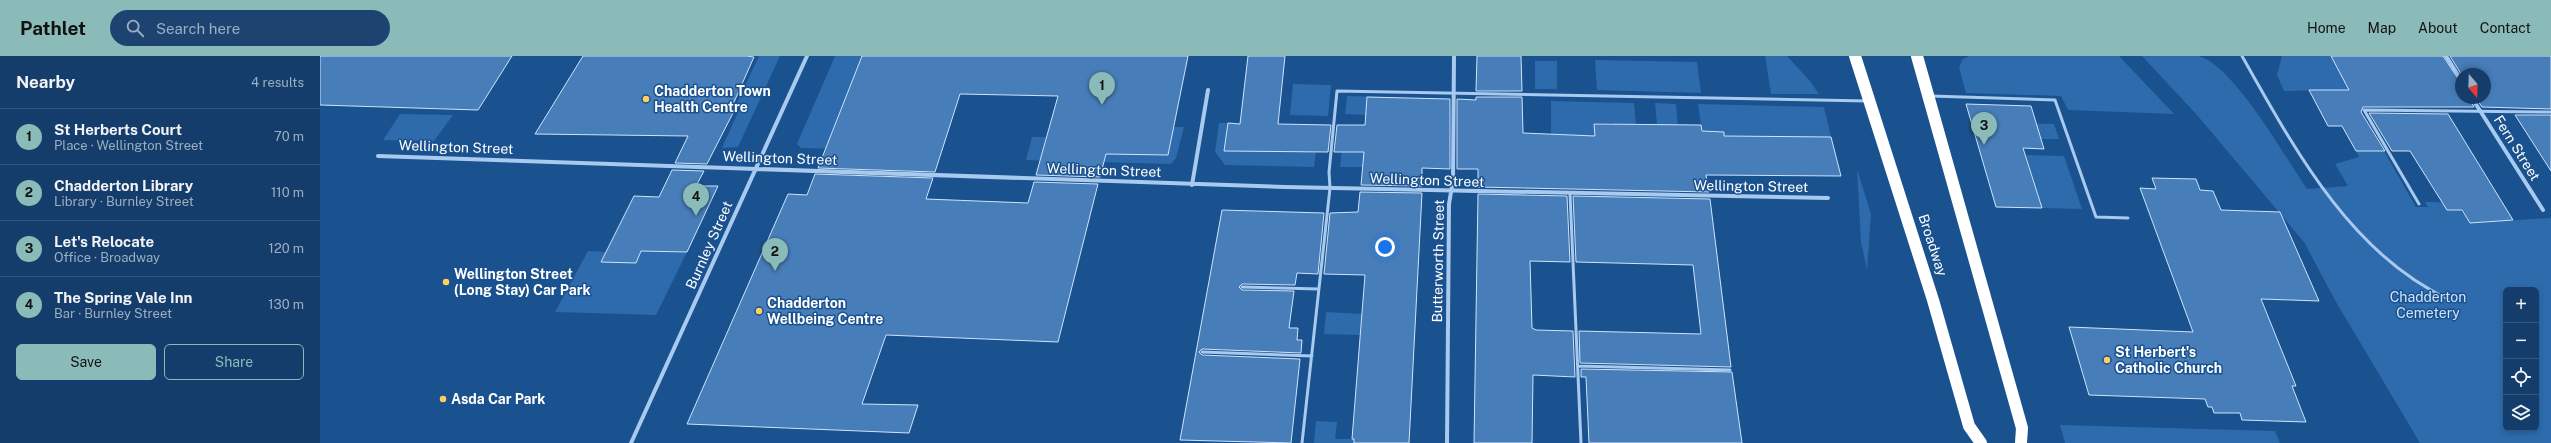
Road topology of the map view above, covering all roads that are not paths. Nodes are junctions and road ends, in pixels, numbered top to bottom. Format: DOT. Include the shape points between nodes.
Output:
graph roads {
  1 [pos="807,56"];
  2 [pos="1454,56"];
  3 [pos="1855,56"];
  4 [pos="1917,56"];
  5 [pos="2242,56"];
  6 [pos="2446,56"];
  7 [pos="2455,70"];
  8 [pos="1208,90"];
  9 [pos="1452,93"];
  10 [pos="1927,96"];
  11 [pos="1870,100"];
  12 [pos="2476,104"];
  13 [pos="2481,111"];
  14 [pos="2551,112"];
  15 [pos="378,156"];
  16 [pos="756,169"];
  17 [pos="1192,184"];
  18 [pos="1330,188"];
  19 [pos="1450,192"];
  20 [pos="1570,194"];
  21 [pos="1828,198"];
  22 [pos="2418,204"];
  23 [pos="2543,210"];
  24 [pos="2128,218"];
  25 [pos="1242,287"];
  26 [pos="1319,290"];
  27 [pos="2450,300"];
  28 [pos="1202,352"];
  29 [pos="1312,356"];
  30 [pos="1578,366"];
  31 [pos="1730,370"];
  32 [pos="631,443"];
  33 [pos="1302,443"];
  34 [pos="1447,443"];
  35 [pos="1581,443"];
  36 [pos="1981,443"];
  37 [pos="2021,443"];
  1 -- 16 [label="street, Burnley Street"];
  2 -- 9 [label="street, Butterworth Street"];
  3 -- 11 [label="highway, Broadway"];
  4 -- 10 [label="highway"];
  5 -- 27 [label="lane" via="2284,130 2352,224 2376,252 2428,290"];
  6 -- 7 [label="street"];
  8 -- 17 [label="street"];
  9 -- 11 [label="lane"];
  9 -- 18 [label="lane" via="1337,91 1329,172"];
  9 -- 19 [label="street, Butterworth Street" via="1453,180"];
  10 -- 24 [label="lane" via="2055,100 2096,217"];
  10 -- 37 [label="highway" via="2022,428"];
  11 -- 36 [label="highway, Broadway" via="1933,300 1969,426"];
  12 -- 13 [label="street, Fern Street"];
  13 -- 14 [label="lane"];
  13 -- 22 [label="lane" via="2364,110"];
  13 -- 23 [label="street, Fern Street"];
  15 -- 16 [label="street, Wellington Street"];
  16 -- 17 [label="street, Wellington Street"];
  16 -- 32 [label="street, Burnley Street"];
  17 -- 18 [label="street, Wellington Street"];
  18 -- 19 [label="street, Wellington Street"];
  18 -- 26 [label="lane"];
  19 -- 20 [label="street, Wellington Street"];
  19 -- 34 [label="street, Butterworth Street"];
  20 -- 21 [label="street, Wellington Street"];
  20 -- 30 [label="lane"];
  25 -- 26 [label="lane"];
  26 -- 29 [label="lane"];
  28 -- 29 [label="lane"];
  29 -- 33 [label="lane"];
  30 -- 31 [label="lane"];
  30 -- 35 [label="lane"];
}
